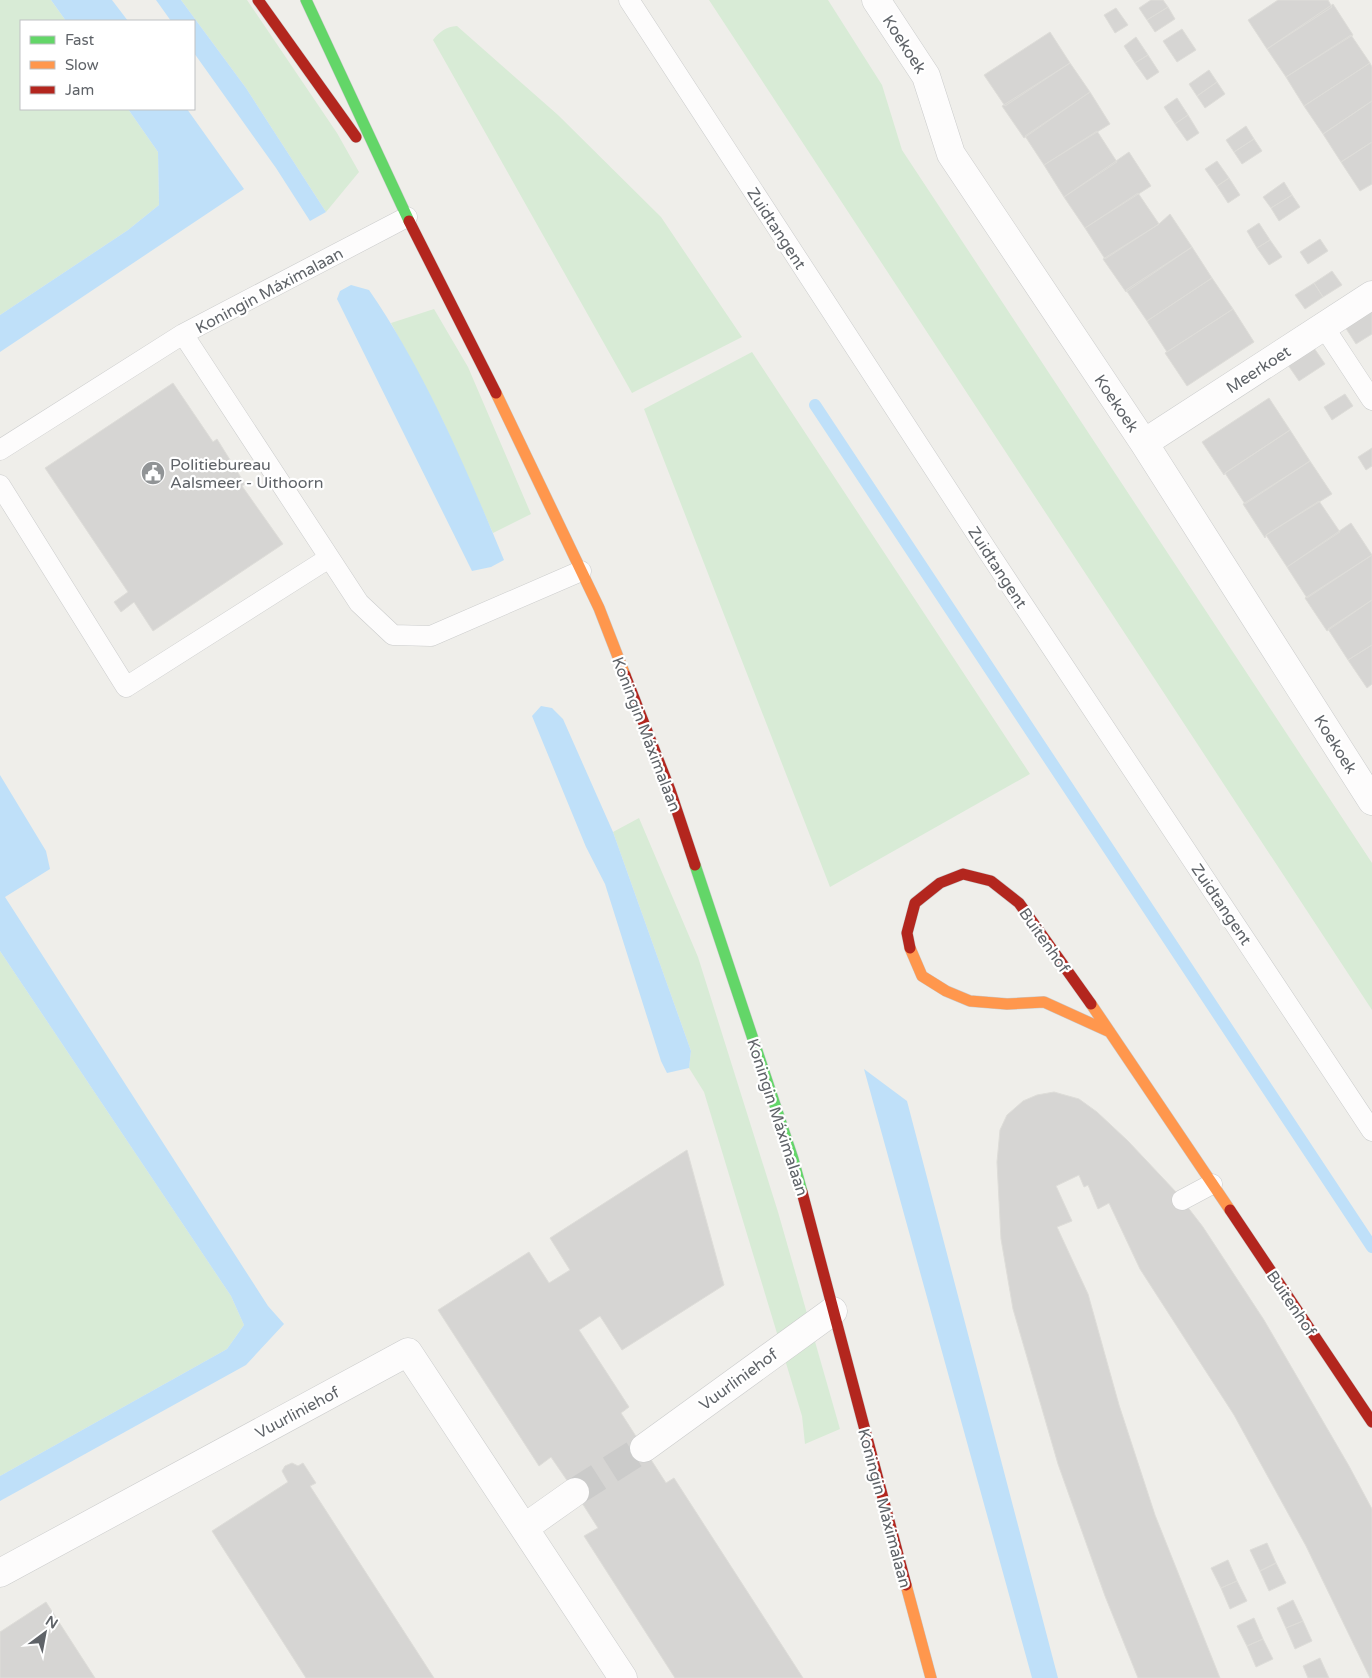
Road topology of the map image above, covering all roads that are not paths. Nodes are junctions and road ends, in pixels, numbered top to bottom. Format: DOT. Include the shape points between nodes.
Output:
graph roads {
  1 [pos="258,0"];
  2 [pos="306,0"];
  3 [pos="629,0"];
  4 [pos="876,0"];
  5 [pos="392,188"];
  6 [pos="407,217"];
  7 [pos="1372,295"];
  8 [pos="1324,327"];
  9 [pos="184,334"];
  10 [pos="1372,400"];
  11 [pos="1144,443"];
  12 [pos="0,450"];
  13 [pos="0,484"];
  14 [pos="329,558"];
  15 [pos="581,571"];
  16 [pos="1369,792"];
  17 [pos="1110,1032"];
  18 [pos="1372,1131"];
  19 [pos="1212,1184"];
  20 [pos="1182,1200"];
  21 [pos="833,1311"];
  22 [pos="1372,1422"];
  23 [pos="644,1448"];
  24 [pos="575,1492"];
  25 [pos="524,1528"];
  26 [pos="0,1573"];
  27 [pos="623,1678"];
  28 [pos="931,1678"];
  1 -- 5 [label="main road, Koningin Máximalaan"];
  2 -- 5 [label="main road, Koningin Máximalaan"];
  3 -- 18 [label="lane, Zuidtangent" via="992,558"];
  4 -- 11 [label="street, Koekoek" via="926,76 951,154"];
  5 -- 6 [label="main road, Koningin Máximalaan"];
  6 -- 9 [label="lane, Koningin Máximalaan"];
  6 -- 15 [label="main road, Koningin Máximalaan" via="476,351"];
  7 -- 8 [label="street, Meerkoet"];
  8 -- 10 [label="lane"];
  8 -- 11 [label="street, Meerkoet"];
  9 -- 12 [label="lane"];
  9 -- 14 [label="lane, Koningin Máximalaan"];
  11 -- 16 [label="street, Koekoek"];
  13 -- 14 [label="lane" via="126,687"];
  14 -- 15 [label="lane, Koningin Máximalaan" via="359,603 392,635 431,636"];
  15 -- 21 [label="main road, Koningin Máximalaan" via="599,608 670,790 793,1158"];
  17 -- 17 [label="main road, Buitenhof" via="1019,903 991,881 963,874 940,883 915,903 907,933 912,956 922,976 970,1002 1044,1002"];
  17 -- 19 [label="main road, Buitenhof"];
  19 -- 20 [label="lane"];
  19 -- 22 [label="main road, Buitenhof"];
  21 -- 23 [label="street, Vuurliniehof"];
  21 -- 28 [label="main road, Koningin Máximalaan"];
  24 -- 25 [label="street"];
  25 -- 26 [label="street, Vuurliniehof" via="408,1352"];
  25 -- 27 [label="street, Vuurliniehof"];
}
